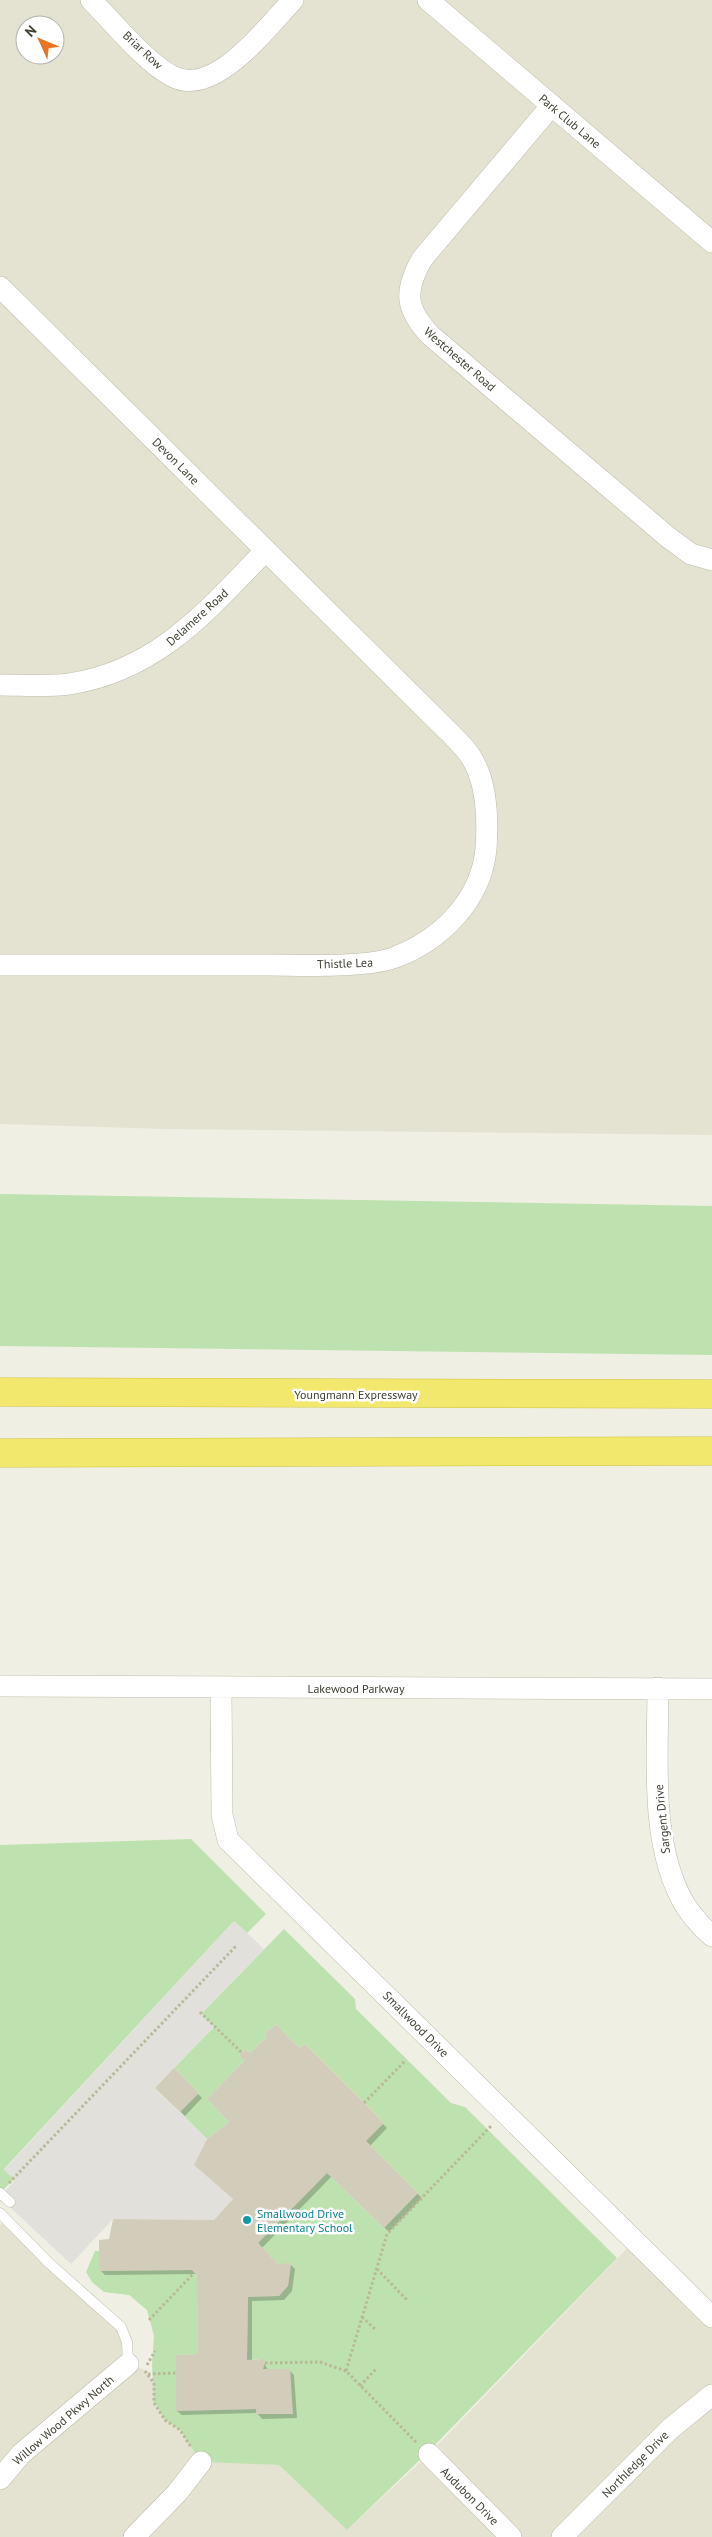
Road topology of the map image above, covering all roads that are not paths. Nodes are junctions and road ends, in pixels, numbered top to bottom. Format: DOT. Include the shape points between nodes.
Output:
graph roads {
  1 [pos="91,0"];
  2 [pos="293,0"];
  3 [pos="428,0"];
  4 [pos="552,105"];
  5 [pos="712,242"];
  6 [pos="0,287"];
  7 [pos="266,550"];
  8 [pos="712,560"];
  9 [pos="352,635"];
  10 [pos="0,685"];
  11 [pos="0,965"];
  12 [pos="0,1392"];
  13 [pos="712,1394"];
  14 [pos="712,1451"];
  15 [pos="0,1453"];
  16 [pos="0,1686"];
  17 [pos="221,1687"];
  18 [pos="658,1688"];
  19 [pos="712,1689"];
  20 [pos="712,1936"];
  21 [pos="3,2190"];
  22 [pos="10,2202"];
  23 [pos="0,2213"];
  24 [pos="712,2317"];
  25 [pos="128,2364"];
  26 [pos="712,2395"];
  27 [pos="429,2454"];
  28 [pos="201,2462"];
  29 [pos="0,2479"];
  30 [pos="134,2537"];
  31 [pos="511,2537"];
  32 [pos="562,2537"];
  1 -- 2 [label="street, Briar Row" via="157,66 173,77 189,81 217,74 234,61"];
  3 -- 4 [label="street, Park Club Lane"];
  4 -- 5 [label="street, Park Club Lane"];
  4 -- 8 [label="street, Westchester Road" via="422,259 412,276 410,306 415,318 430,335 669,538 691,554"];
  6 -- 7 [label="street, Devon Lane"];
  7 -- 9 [label="street, Devon Lane"];
  7 -- 10 [label="street, Delamere Road" via="201,617 165,647 141,661 94,679 67,684"];
  9 -- 11 [label="street, Thistle Lea" via="451,734 471,757 478,773 485,806 485,856 467,903 453,921 413,950 369,963"];
  12 -- 13 [label="highway, Youngmann Expressway"];
  14 -- 15 [label="highway"];
  16 -- 17 [label="street, Lakewood Parkway"];
  17 -- 18 [label="street, Lakewood Parkway"];
  17 -- 24 [label="street, Smallwood Drive" via="222,1815 228,1840"];
  18 -- 19 [label="street, Lakewood Parkway"];
  18 -- 20 [label="street, Sargent Drive" via="658,1776 665,1855 685,1905"];
  21 -- 22 [label="lane"];
  23 -- 25 [label="lane" via="55,2269 121,2327 127,2342"];
  25 -- 29 [label="street, Willow Wood Pkwy North" via="21,2454"];
  26 -- 32 [label="street, Northledge Drive" via="670,2429"];
  27 -- 31 [label="street, Audubon Drive"];
  28 -- 30 [label="street" via="177,2493"];
}
